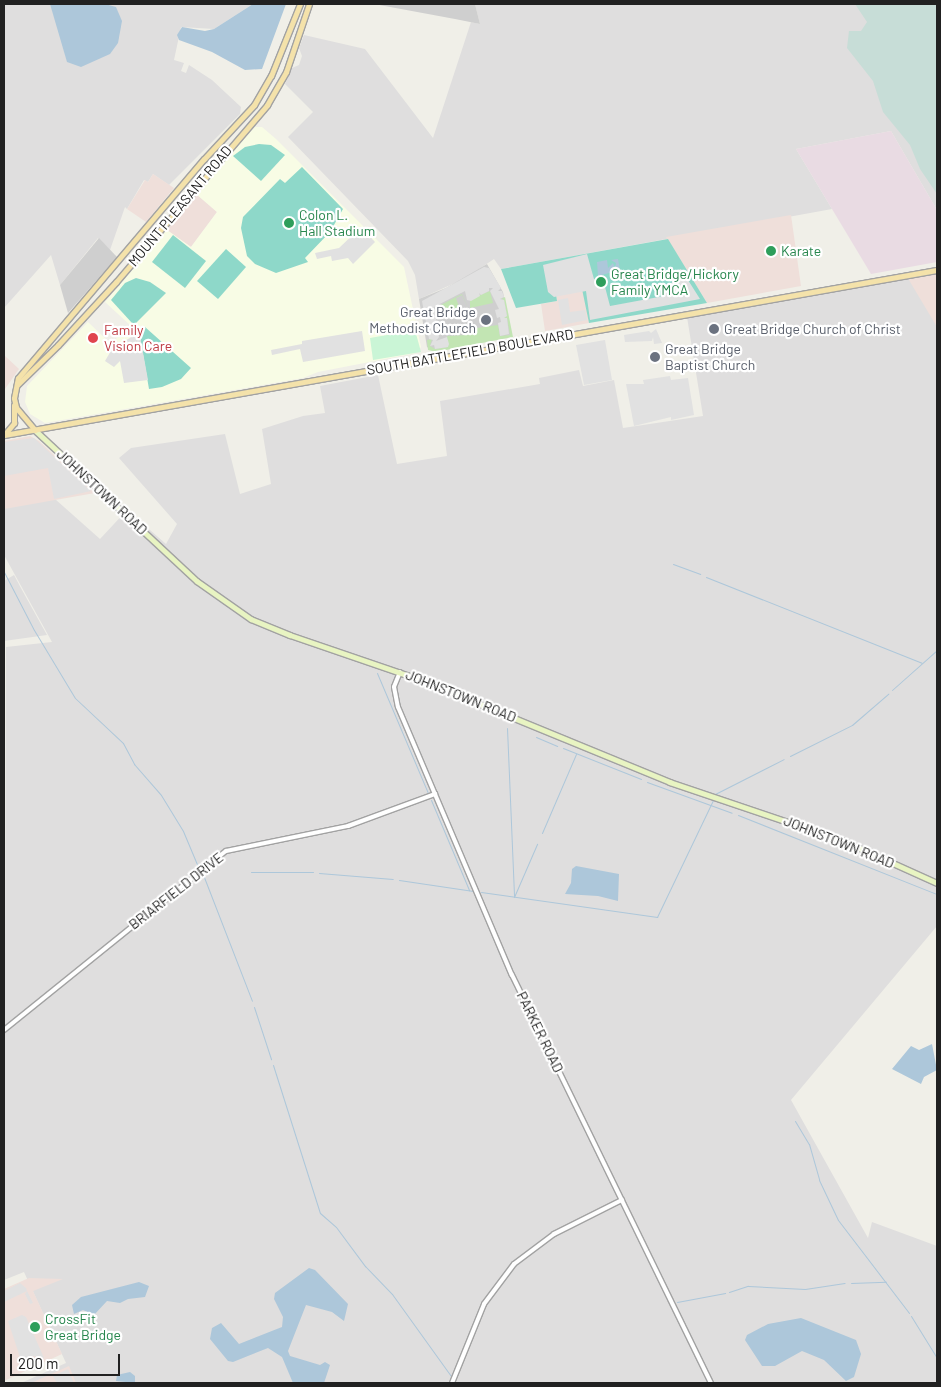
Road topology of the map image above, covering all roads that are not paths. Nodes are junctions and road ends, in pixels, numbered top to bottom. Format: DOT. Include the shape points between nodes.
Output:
graph roads {
  1 [pos="300,4"];
  2 [pos="309,4"];
  3 [pos="937,270"];
  4 [pos="57,333"];
  5 [pos="29,375"];
  6 [pos="17,385"];
  7 [pos="14,400"];
  8 [pos="35,430"];
  9 [pos="4,435"];
  10 [pos="400,672"];
  11 [pos="435,794"];
  12 [pos="937,882"];
  13 [pos="4,1030"];
  14 [pos="622,1200"];
  15 [pos="452,1383"];
  16 [pos="711,1383"];
  1 -- 4 [label="main road, MOUNT PLEASANT ROAD" via="271,76 254,105 204,159"];
  2 -- 5 [label="main road, MOUNT PLEASANT ROAD" via="289,64 267,105 116,282"];
  3 -- 8 [label="main road, SOUTH BATTLEFIELD BOULEVARD"];
  4 -- 5 [label="main road"];
  4 -- 6 [label="main road, MOUNT PLEASANT ROAD" via="18,378"];
  5 -- 6 [label="main road, MOUNT PLEASANT ROAD"];
  6 -- 7 [label="main road, MOUNT PLEASANT ROAD"];
  7 -- 8 [label="main road" via="20,415"];
  7 -- 9 [label="main road, MOUNT PLEASANT ROAD" via="14,423"];
  8 -- 9 [label="main road, SOUTH BATTLEFIELD BOULEVARD"];
  8 -- 10 [label="main road, JOHNSTOWN ROAD" via="223,601 278,631"];
  10 -- 11 [label="street, PARKER ROAD" via="394,687 395,696"];
  10 -- 12 [label="main road, JOHNSTOWN ROAD" via="670,782 844,841"];
  11 -- 13 [label="street, BRIARFIELD DRIVE" via="348,826 226,852"];
  11 -- 14 [label="street, PARKER ROAD" via="512,975"];
  14 -- 15 [label="street" via="554,1234 514,1264 484,1304"];
  14 -- 16 [label="street, PARKER ROAD"];
}
